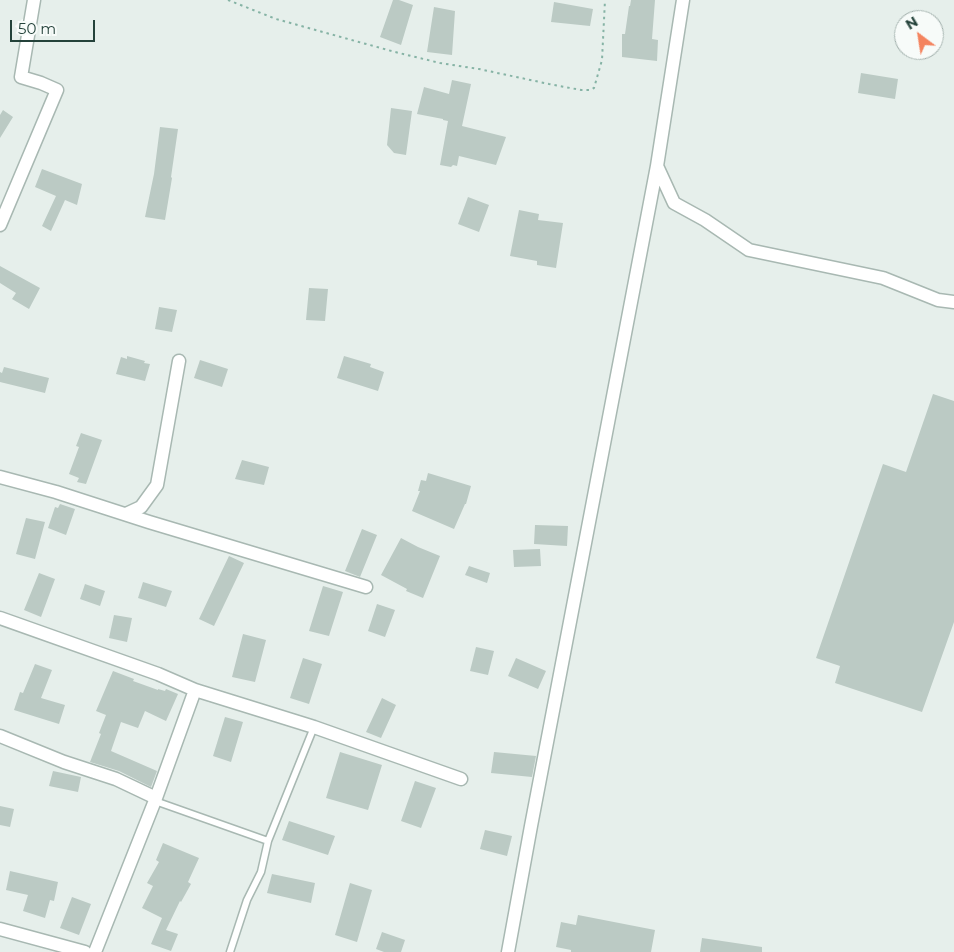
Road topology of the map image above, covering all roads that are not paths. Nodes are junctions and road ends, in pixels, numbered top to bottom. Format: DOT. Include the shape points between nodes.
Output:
graph roads {
  1 [pos="34,0"];
  2 [pos="683,0"];
  3 [pos="657,166"];
  4 [pos="0,225"];
  5 [pos="954,302"];
  6 [pos="179,361"];
  7 [pos="0,477"];
  8 [pos="126,514"];
  9 [pos="366,587"];
  10 [pos="0,618"];
  11 [pos="195,690"];
  12 [pos="314,726"];
  13 [pos="0,736"];
  14 [pos="461,778"];
  15 [pos="156,799"];
  16 [pos="268,841"];
  17 [pos="0,929"];
  18 [pos="85,952"];
  19 [pos="95,952"];
  20 [pos="230,952"];
  21 [pos="508,952"];
  1 -- 4 [label="street" via="21,77 57,90"];
  2 -- 3 [label="street"];
  3 -- 5 [label="street" via="674,203 749,250 883,278 938,300"];
  3 -- 21 [label="street"];
  6 -- 8 [label="street" via="157,485 141,507"];
  7 -- 8 [label="street"];
  8 -- 9 [label="street"];
  10 -- 11 [label="street"];
  11 -- 12 [label="street"];
  11 -- 15 [label="street"];
  12 -- 14 [label="street"];
  12 -- 16 [label="lane"];
  13 -- 15 [label="street" via="116,779"];
  15 -- 16 [label="lane"];
  15 -- 19 [label="street"];
  16 -- 20 [label="lane" via="261,872 247,900"];
  17 -- 18 [label="street"];
}
